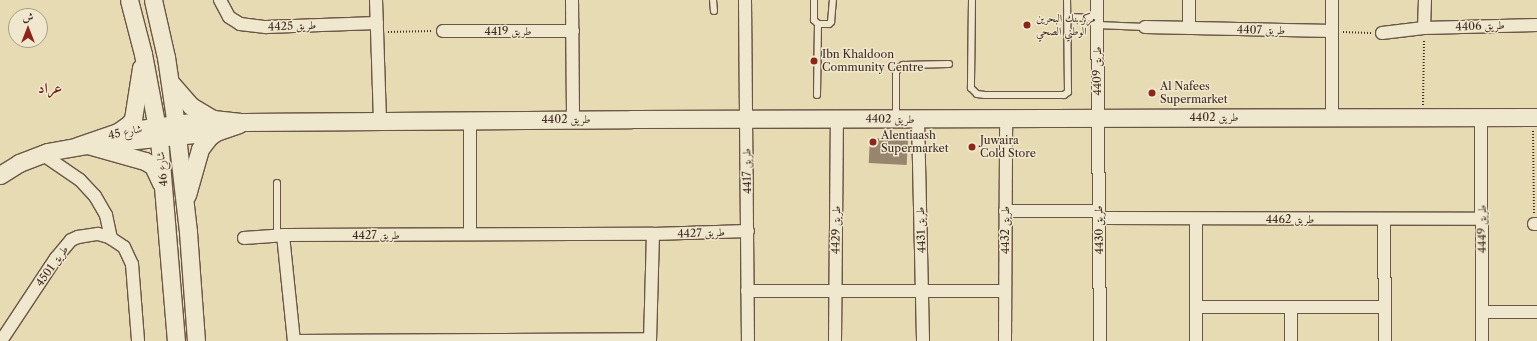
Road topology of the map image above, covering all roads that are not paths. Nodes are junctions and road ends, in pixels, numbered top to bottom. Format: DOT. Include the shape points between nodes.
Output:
graph roads {
  1 [pos="130,0"];
  2 [pos="154,0"];
  3 [pos="220,0"];
  4 [pos="376,0"];
  5 [pos="572,0"];
  6 [pos="713,0"];
  7 [pos="745,0"];
  8 [pos="814,0"];
  9 [pos="833,0"];
  10 [pos="972,0"];
  11 [pos="1067,0"];
  12 [pos="1097,0"];
  13 [pos="1189,0"];
  14 [pos="1332,0"];
  15 [pos="1425,0"];
  16 [pos="714,11"];
  17 [pos="1067,17"];
  18 [pos="1097,21"];
  19 [pos="377,24"];
  20 [pos="818,24"];
  21 [pos="1537,25"];
  22 [pos="1145,27"];
  23 [pos="1189,28"];
  24 [pos="1424,28"];
  25 [pos="443,31"];
  26 [pos="573,31"];
  27 [pos="1332,31"];
  28 [pos="1382,33"];
  29 [pos="143,54"];
  30 [pos="949,64"];
  31 [pos="170,82"];
  32 [pos="817,95"];
  33 [pos="837,118"];
  34 [pos="1097,118"];
  35 [pos="1332,118"];
  36 [pos="1481,118"];
  37 [pos="1534,118"];
  38 [pos="573,119"];
  39 [pos="896,119"];
  40 [pos="918,119"];
  41 [pos="1006,119"];
  42 [pos="380,120"];
  43 [pos="470,120"];
  44 [pos="746,120"];
  45 [pos="214,126"];
  46 [pos="176,131"];
  47 [pos="118,132"];
  48 [pos="158,133"];
  49 [pos="82,145"];
  50 [pos="42,154"];
  51 [pos="0,175"];
  52 [pos="277,183"];
  53 [pos="164,190"];
  54 [pos="184,205"];
  55 [pos="1005,211"];
  56 [pos="1100,214"];
  57 [pos="1196,219"];
  58 [pos="1384,219"];
  59 [pos="1482,219"];
  60 [pos="748,231"];
  61 [pos="470,234"];
  62 [pos="654,234"];
  63 [pos="280,235"];
  64 [pos="112,238"];
  65 [pos="244,238"];
  66 [pos="747,291"];
  67 [pos="835,291"];
  68 [pos="923,291"];
  69 [pos="1005,291"];
  70 [pos="1196,307"];
  71 [pos="1291,307"];
  72 [pos="1384,307"];
  73 [pos="1483,312"];
  74 [pos="1537,312"];
  75 [pos="650,340"];
  76 [pos="1,341"];
  77 [pos="138,341"];
  78 [pos="176,341"];
  79 [pos="196,341"];
  80 [pos="294,341"];
  81 [pos="300,341"];
  82 [pos="748,341"];
  83 [pos="834,341"];
  84 [pos="923,341"];
  85 [pos="1005,341"];
  86 [pos="1100,341"];
  87 [pos="1196,341"];
  88 [pos="1292,341"];
  89 [pos="1385,341"];
  90 [pos="1482,341"];
  1 -- 29 [label="street, شارع 46"];
  2 -- 31 [label="street, شارع 46"];
  3 -- 19 [label="street, طريق 4425" via="229,17 240,24 266,27"];
  4 -- 19 [label="street"];
  5 -- 26 [label="street"];
  6 -- 16 [label="lane"];
  7 -- 44 [label="street, طريق 4417"];
  8 -- 20 [label="lane" via="814,20"];
  9 -- 20 [label="lane" via="832,20 829,24"];
  10 -- 17 [label="lane" via="971,88 981,95 1068,92"];
  11 -- 17 [label="lane"];
  12 -- 18 [label="street, طريق 4409"];
  13 -- 23 [label="street"];
  14 -- 27 [label="street"];
  15 -- 24 [label="street"];
  17 -- 18 [label="lane"];
  18 -- 22 [label="lane"];
  18 -- 34 [label="street, طريق 4409"];
  19 -- 42 [label="street"];
  20 -- 32 [label="lane"];
  21 -- 24 [label="street, طريق 4406"];
  22 -- 23 [label="street, طريق 4407"];
  23 -- 27 [label="street, طريق 4407"];
  24 -- 28 [label="street, طريق 4406"];
  25 -- 26 [label="street, طريق 4419"];
  26 -- 38 [label="street"];
  27 -- 35 [label="street"];
  29 -- 47 [label="street" via="134,113 129,124"];
  29 -- 48 [label="street, شارع 46"];
  30 -- 39 [label="lane" via="902,65 899,68 896,72"];
  31 -- 45 [label="street" via="191,106"];
  31 -- 46 [label="street, شارع 46"];
  33 -- 39 [label="street, طريق 4402"];
  33 -- 44 [label="street, طريق 4402"];
  33 -- 67 [label="street, طريق 4429"];
  34 -- 35 [label="street, طريق 4402"];
  34 -- 41 [label="street, طريق 4402"];
  34 -- 56 [label="street, طريق 4430"];
  35 -- 36 [label="street, طريق 4402"];
  36 -- 37 [label="street, طريق 4402"];
  36 -- 59 [label="street, طريق 4449"];
  38 -- 43 [label="street, طريق 4402"];
  38 -- 44 [label="street, طريق 4402"];
  39 -- 40 [label="street, طريق 4402"];
  40 -- 41 [label="street, طريق 4402"];
  40 -- 68 [label="street, طريق 4431"];
  41 -- 55 [label="street, طريق 4432"];
  42 -- 43 [label="street, طريق 4402"];
  42 -- 45 [label="street, طريق 4402" via="243,122"];
  43 -- 61 [label="street"];
  44 -- 60 [label="street, طريق 4417"];
  45 -- 46 [label="street, طريق 4402"];
  45 -- 54 [label="street" via="200,149"];
  46 -- 48 [label="street, شارع 45"];
  46 -- 54 [label="street, شارع 46"];
  47 -- 48 [label="street, شارع 45"];
  47 -- 49 [label="street, شارع 45"];
  48 -- 49 [label="street, شارع 45"];
  48 -- 53 [label="street, شارع 46"];
  49 -- 50 [label="street, شارع 45"];
  49 -- 53 [label="street" via="131,157 153,166"];
  50 -- 51 [label="street, شارع 45" via="19,163"];
  50 -- 64 [label="street" via="80,180 95,196 106,215"];
  52 -- 63 [label="lane"];
  53 -- 78 [label="street, شارع 46"];
  54 -- 79 [label="street, شارع 46"];
  55 -- 56 [label="street, طريق 4462"];
  55 -- 69 [label="street, طريق 4432"];
  56 -- 57 [label="street, طريق 4462"];
  56 -- 86 [label="street, طريق 4430"];
  57 -- 58 [label="street, طريق 4462"];
  57 -- 70 [label="street"];
  58 -- 59 [label="street, طريق 4462"];
  58 -- 72 [label="street"];
  59 -- 73 [label="street, طريق 4449"];
  60 -- 62 [label="street, طريق 4427"];
  60 -- 66 [label="street, طريق 4417"];
  61 -- 62 [label="street, طريق 4427"];
  61 -- 63 [label="street, طريق 4427"];
  62 -- 75 [label="street"];
  63 -- 65 [label="street, طريق 4427"];
  63 -- 80 [label="street"];
  64 -- 76 [label="street, طريق 4501" via="98,234 78,236 71,240 56,258"];
  64 -- 77 [label="street" via="124,247 132,264"];
  66 -- 67 [label="street"];
  66 -- 82 [label="street, طريق 4417"];
  67 -- 68 [label="street"];
  67 -- 83 [label="street, طريق 4429"];
  68 -- 69 [label="street"];
  68 -- 84 [label="street, طريق 4431"];
  69 -- 85 [label="street, طريق 4432"];
  70 -- 71 [label="street"];
  70 -- 87 [label="street"];
  71 -- 72 [label="street"];
  71 -- 88 [label="street"];
  72 -- 89 [label="street"];
  73 -- 74 [label="street"];
  73 -- 90 [label="street, طريق 4449"];
  75 -- 81 [label="street"];
}
